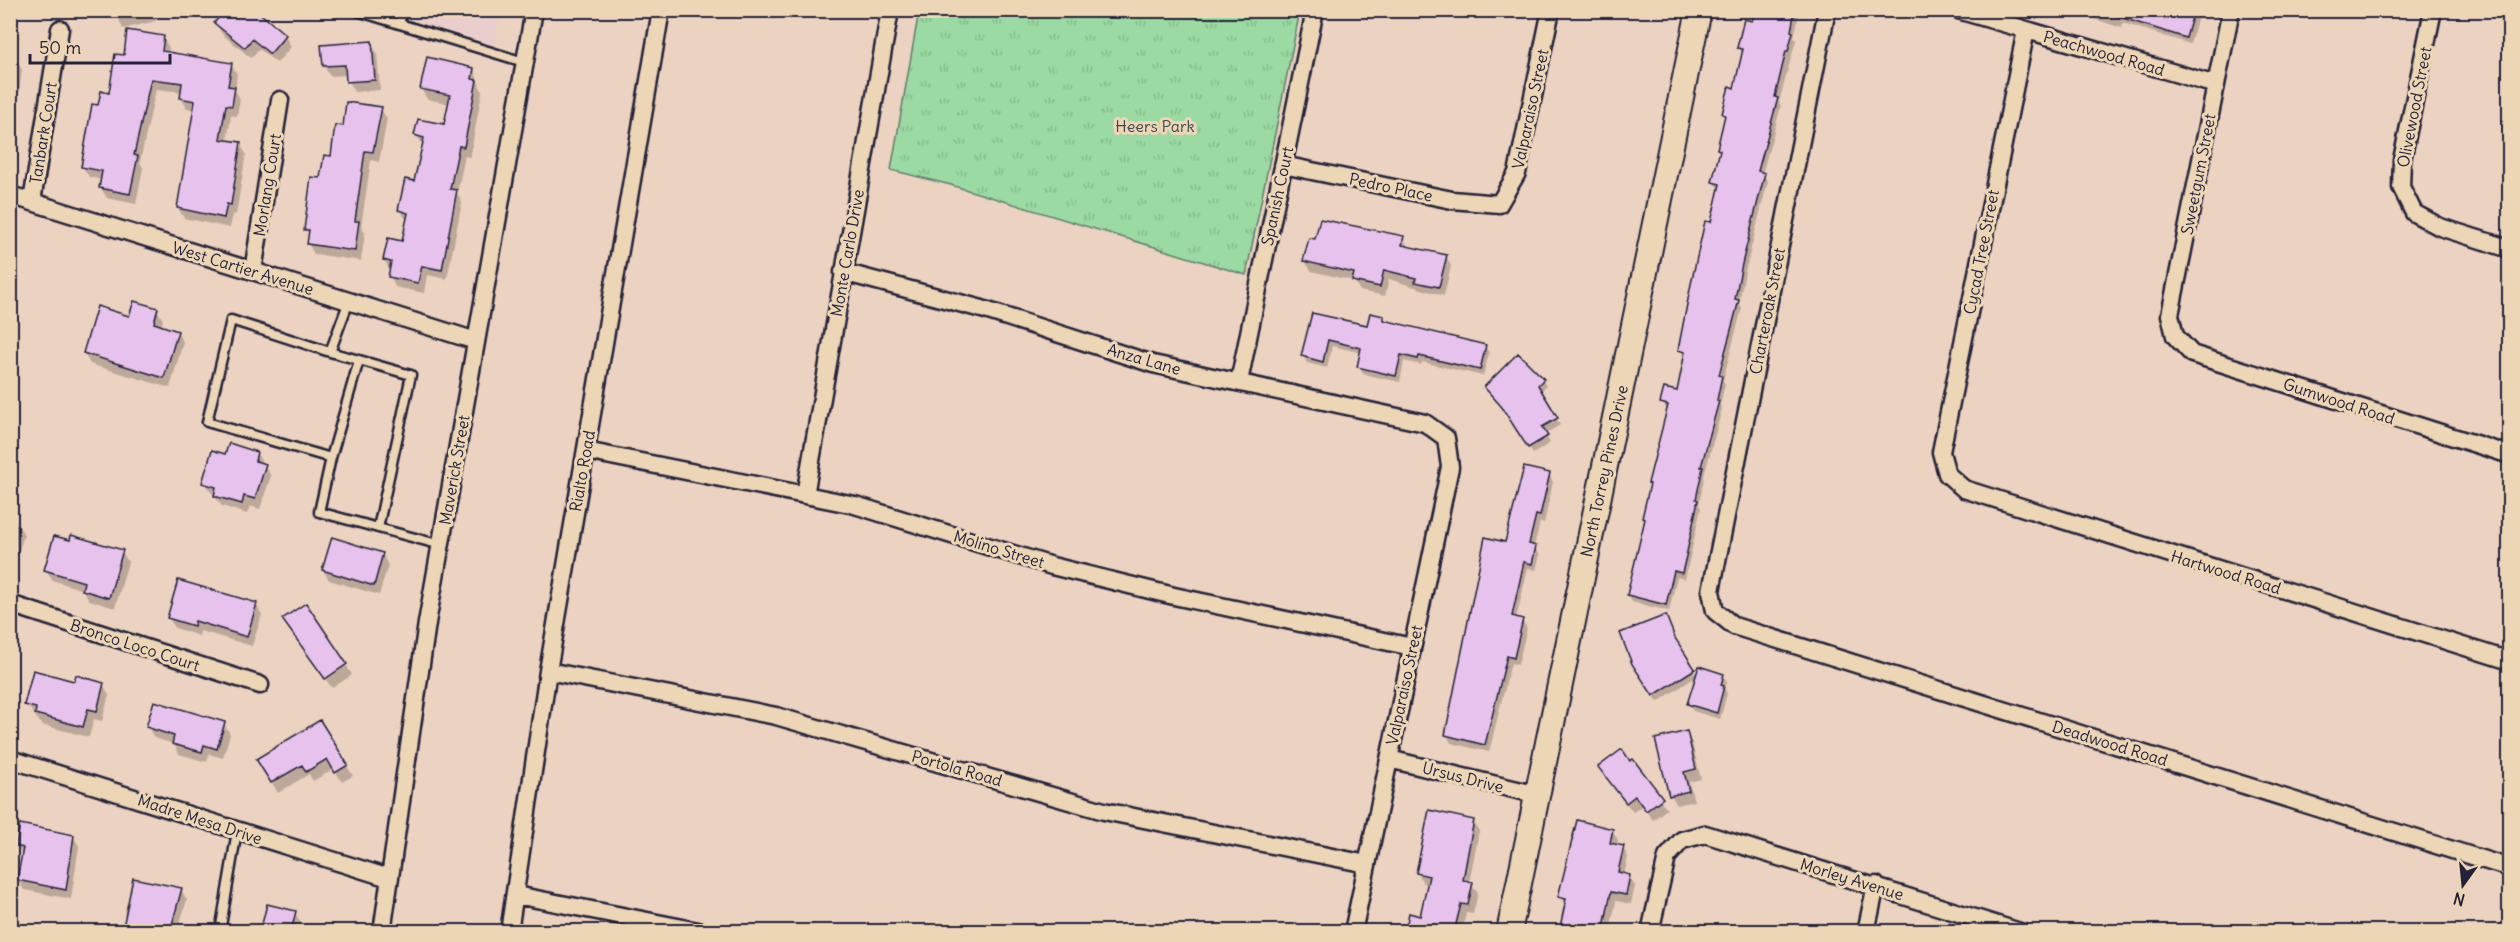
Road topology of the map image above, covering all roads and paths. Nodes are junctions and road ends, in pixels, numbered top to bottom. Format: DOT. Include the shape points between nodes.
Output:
graph roads {
  1 [pos="354,10"];
  2 [pos="403,10"];
  3 [pos="534,10"];
  4 [pos="661,10"];
  5 [pos="890,10"];
  6 [pos="1315,10"];
  7 [pos="1551,10"];
  8 [pos="1699,10"];
  9 [pos="1827,10"];
  10 [pos="1958,10"];
  11 [pos="2231,10"];
  12 [pos="2433,10"];
  13 [pos="399,24"];
  14 [pos="60,29"];
  15 [pos="2026,30"];
  16 [pos="524,62"];
  17 [pos="2216,85"];
  18 [pos="280,100"];
  19 [pos="1283,165"];
  20 [pos="10,195"];
  21 [pos="32,201"];
  22 [pos="1499,204"];
  23 [pos="2510,249"];
  24 [pos="253,271"];
  25 [pos="843,272"];
  26 [pos="349,301"];
  27 [pos="2175,336"];
  28 [pos="476,341"];
  29 [pos="330,351"];
  30 [pos="359,360"];
  31 [pos="1239,382"];
  32 [pos="1446,438"];
  33 [pos="586,451"];
  34 [pos="2510,455"];
  35 [pos="332,458"];
  36 [pos="1947,474"];
  37 [pos="805,495"];
  38 [pos="378,528"];
  39 [pos="441,545"];
  40 [pos="10,604"];
  41 [pos="1715,611"];
  42 [pos="1412,646"];
  43 [pos="2510,661"];
  44 [pos="548,671"];
  45 [pos="260,685"];
  46 [pos="10,759"];
  47 [pos="1389,759"];
  48 [pos="1538,795"];
  49 [pos="237,831"];
  50 [pos="1367,864"];
  51 [pos="2510,868"];
  52 [pos="389,878"];
  53 [pos="1876,885"];
  54 [pos="516,895"];
  55 [pos="220,932"];
  56 [pos="382,932"];
  57 [pos="509,932"];
  58 [pos="703,932"];
  59 [pos="1353,932"];
  60 [pos="1509,932"];
  61 [pos="1650,932"];
  62 [pos="1866,932"];
  63 [pos="2020,932"];
  1 -- 13 [label="lane"];
  2 -- 13 [label="lane"];
  3 -- 16 [label="street, Maverick Street"];
  4 -- 33 [label="street, Rialto Road"];
  5 -- 25 [label="street, Monte Carlo Drive"];
  6 -- 19 [label="street, Spanish Court"];
  7 -- 22 [label="street, Valparaiso Street" via="1517,173"];
  8 -- 48 [label="main road, North Torrey Pines Drive"];
  9 -- 41 [label="street, Charteroak Street" via="1711,591"];
  10 -- 15 [label="street, Peachwood Road"];
  11 -- 17 [label="street, Sweetgum Street"];
  12 -- 23 [label="street, Olivewood Street" via="2400,187 2414,213 2440,227"];
  13 -- 16 [label="lane"];
  14 -- 21 [label="street, Tanbark Court"];
  15 -- 17 [label="street, Peachwood Road"];
  15 -- 36 [label="street, Cycad Tree Street" via="1941,452"];
  16 -- 28 [label="street, Maverick Street"];
  17 -- 27 [label="street, Sweetgum Street" via="2170,315"];
  18 -- 24 [label="street, Morlang Court"];
  19 -- 22 [label="street, Pedro Place" via="1452,200"];
  19 -- 31 [label="street, Spanish Court"];
  20 -- 21 [label="street, West Cartier Avenue"];
  21 -- 24 [label="street, West Cartier Avenue"];
  24 -- 26 [label="street, West Cartier Avenue"];
  25 -- 31 [label="street, Anza Lane" via="982,309 1153,364"];
  25 -- 37 [label="street, Monte Carlo Drive"];
  26 -- 28 [label="street, West Cartier Avenue"];
  26 -- 29 [label="lane"];
  27 -- 34 [label="street, Gumwood Road" via="2193,354"];
  28 -- 39 [label="street, Maverick Street"];
  29 -- 30 [label="lane"];
  29 -- 35 [label="lane" via="231,320 207,422"];
  30 -- 35 [label="lane"];
  30 -- 38 [label="lane" via="411,375"];
  31 -- 32 [label="street, Anza Lane" via="1425,423"];
  32 -- 42 [label="street, Valparaiso Street" via="1450,467"];
  33 -- 37 [label="street, Molino Street"];
  33 -- 44 [label="street, Rialto Road"];
  35 -- 38 [label="lane" via="319,512"];
  36 -- 43 [label="street, Hartwood Road" via="1964,489"];
  37 -- 42 [label="street, Molino Street" via="855,505 1052,566"];
  38 -- 39 [label="lane"];
  39 -- 52 [label="street, Maverick Street"];
  40 -- 45 [label="street, Bronco Loco Court"];
  41 -- 51 [label="street, Deadwood Road" via="1734,626"];
  42 -- 47 [label="street, Valparaiso Street"];
  44 -- 50 [label="street, Portola Road" via="776,716 1104,811"];
  44 -- 54 [label="street, Rialto Road"];
  46 -- 49 [label="street, Madre Mesa Drive"];
  47 -- 48 [label="street, Ursus Drive"];
  47 -- 50 [label="street, Valparaiso Street"];
  48 -- 60 [label="main road, North Torrey Pines Drive"];
  49 -- 52 [label="street, Madre Mesa Drive"];
  49 -- 55 [label="lane"];
  50 -- 59 [label="street, Valparaiso Street"];
  52 -- 56 [label="street, Maverick Street"];
  53 -- 61 [label="street, Morley Avenue" via="1705,834 1682,840 1667,857"];
  53 -- 62 [label="street"];
  53 -- 63 [label="street, Morley Avenue"];
  54 -- 57 [label="street, Rialto Road"];
  54 -- 58 [label="street"];
}
